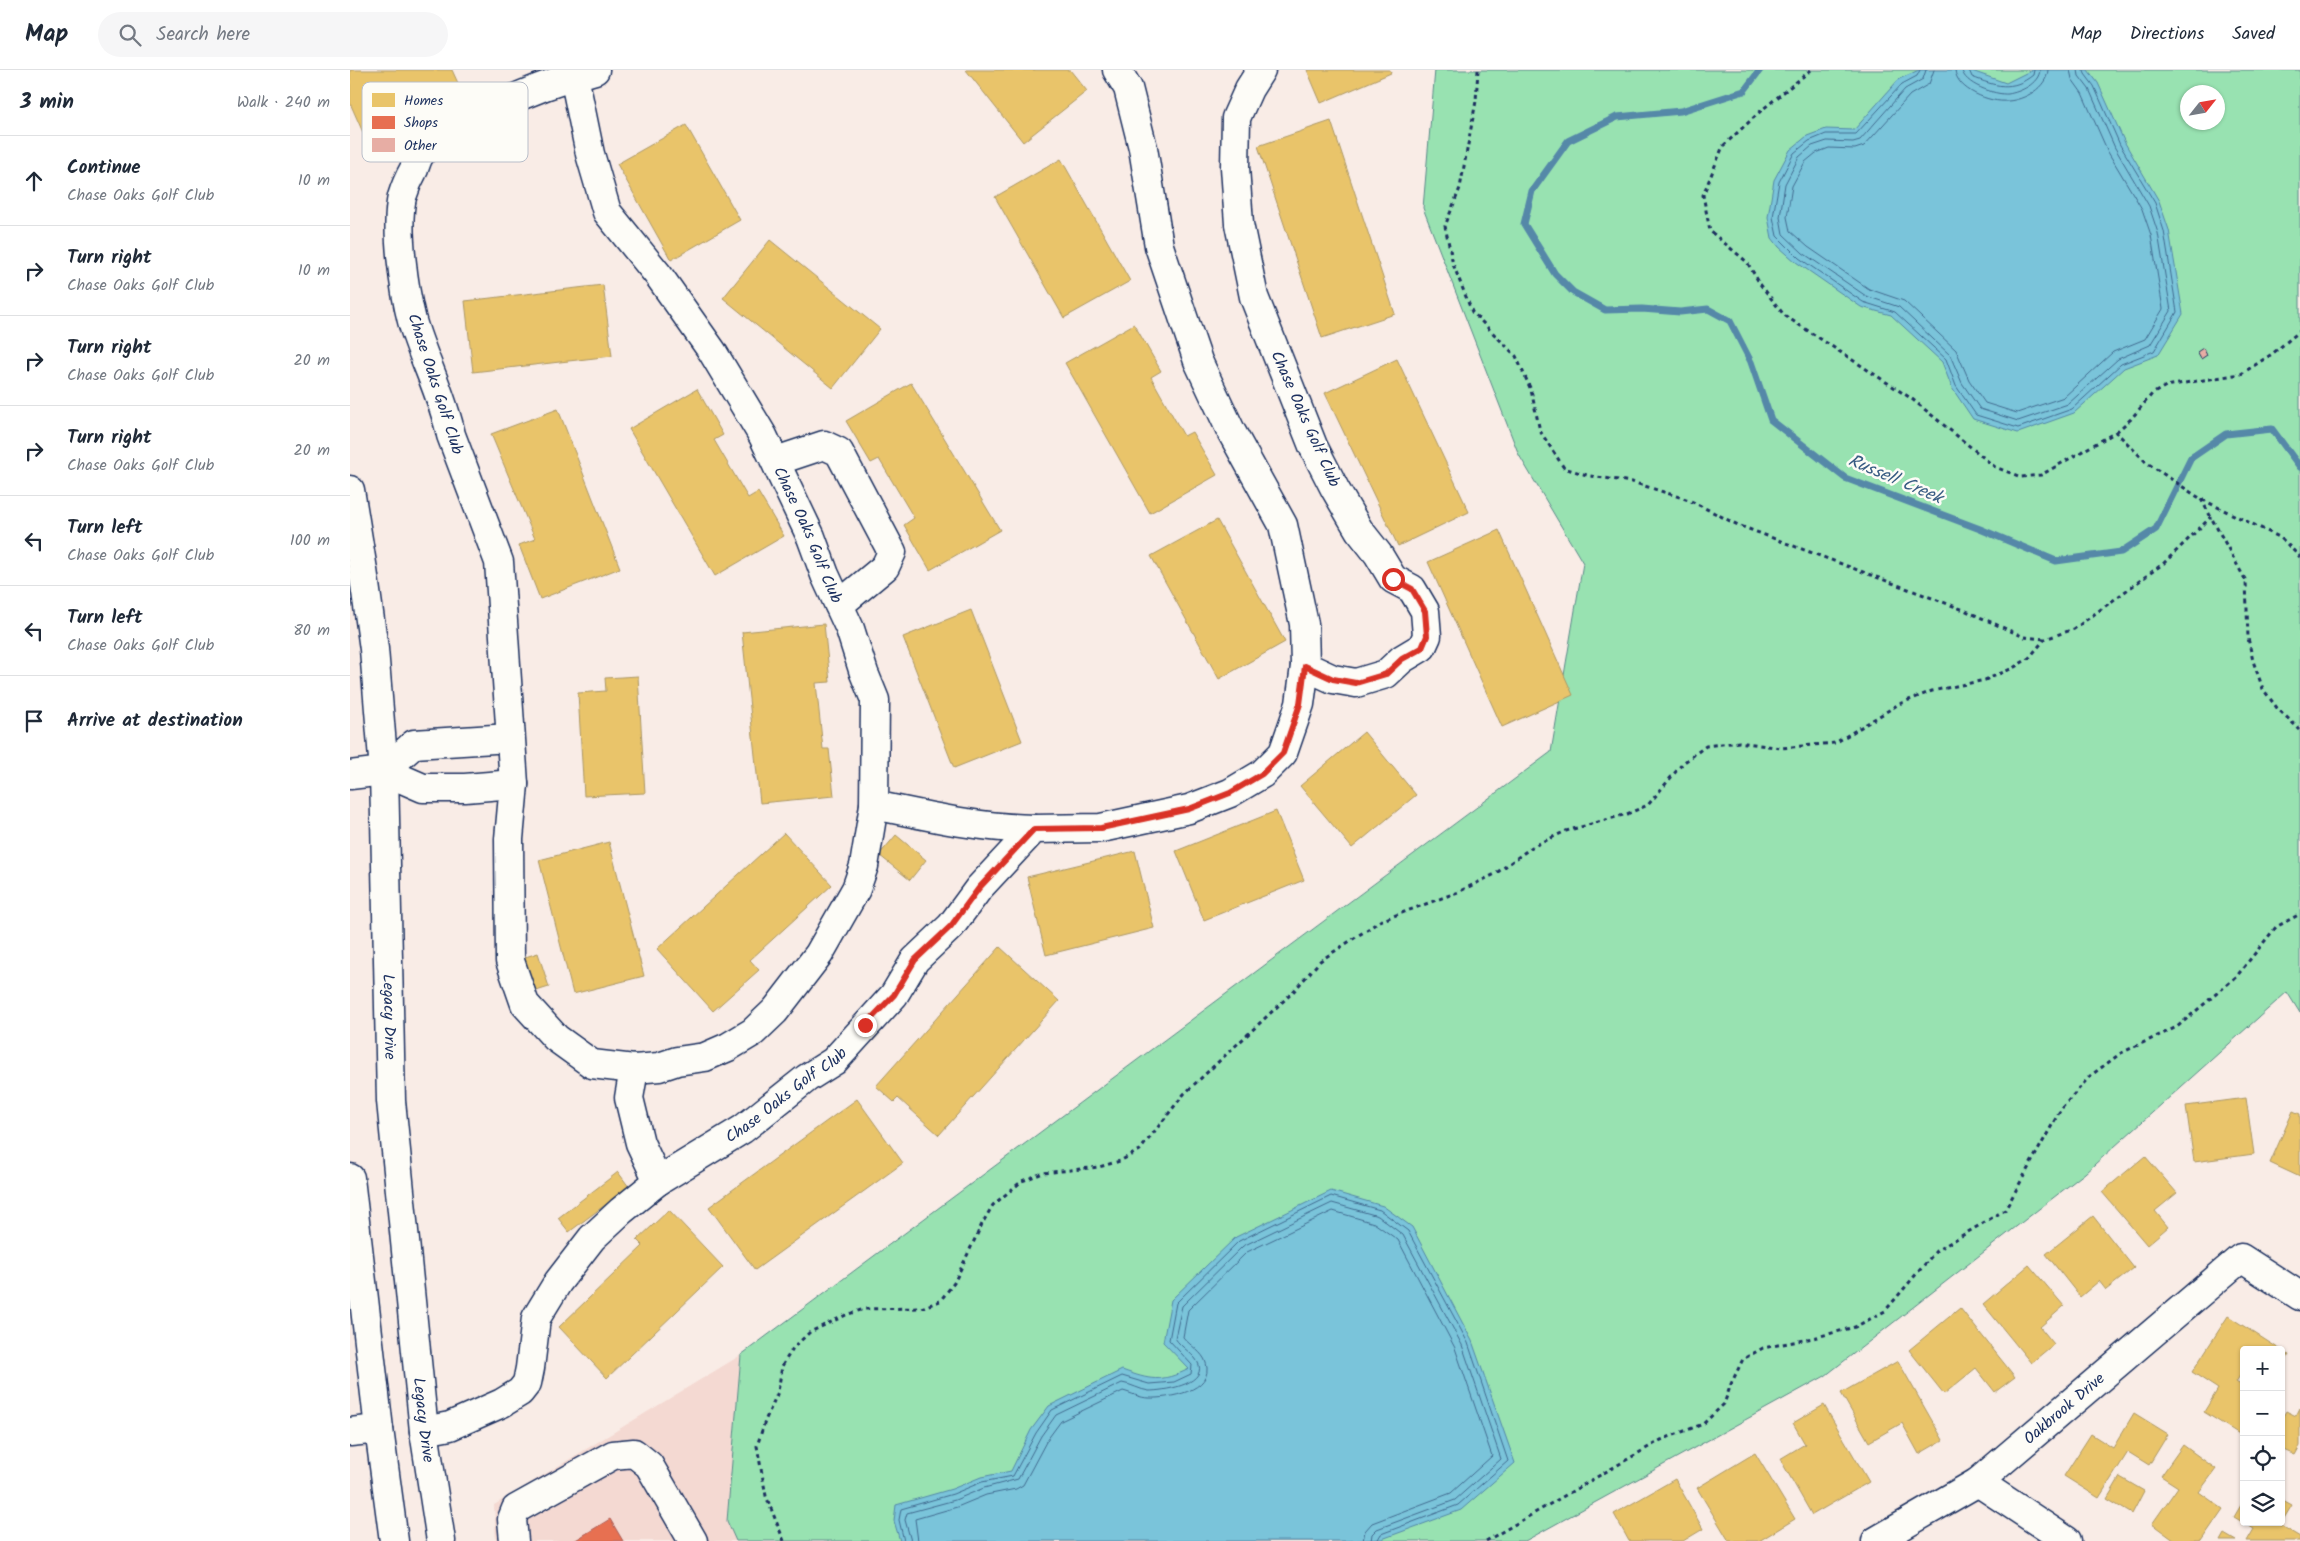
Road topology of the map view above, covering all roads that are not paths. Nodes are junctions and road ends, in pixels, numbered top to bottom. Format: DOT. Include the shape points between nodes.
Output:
graph roads {
  1 [pos="1117,70"];
  2 [pos="1261,70"];
  3 [pos="584,73"];
  4 [pos="528,93"];
  5 [pos="417,162"];
  6 [pos="776,461"];
  7 [pos="350,490"];
  8 [pos="839,605"];
  9 [pos="1305,666"];
  10 [pos="510,738"];
  11 [pos="384,771"];
  12 [pos="350,775"];
  13 [pos="514,784"];
  14 [pos="874,805"];
  15 [pos="1034,829"];
  16 [pos="634,1069"];
  17 [pos="350,1178"];
  18 [pos="658,1181"];
  19 [pos="2300,1296"];
  20 [pos="379,1430"];
  21 [pos="424,1431"];
  22 [pos="350,1432"];
  23 [pos="1978,1482"];
  24 [pos="394,1541"];
  25 [pos="442,1541"];
  26 [pos="514,1541"];
  27 [pos="693,1541"];
  28 [pos="1876,1541"];
  29 [pos="2067,1541"];
  1 -- 9 [label="main road" via="1128,88 1143,148 1159,246 1198,361 1231,431 1283,525 1304,624"];
  2 -- 9 [label="main road, Chase Oaks Golf Club" via="1236,118 1239,224 1254,297 1313,446 1359,530 1393,579 1412,589 1425,611 1427,636 1422,648 1402,659 1386,674 1356,683 1333,679"];
  3 -- 4 [label="main road, Chase Oaks Golf Club"];
  3 -- 6 [label="main road, Chase Oaks Golf Club" via="590,154 607,212 659,276 712,351"];
  5 -- 10 [label="main road, Chase Oaks Golf Club" via="402,198 400,238 403,271 412,321 427,368 499,562"];
  6 -- 8 [label="main road, Chase Oaks Golf Club"];
  6 -- 8 [label="main road" via="824,445 840,452 892,552 885,567"];
  7 -- 11 [label="main road, Legacy Drive" via="374,650"];
  8 -- 14 [label="main road, Chase Oaks Golf Club" via="876,700"];
  9 -- 15 [label="main road" via="1300,704 1283,753 1262,774 1189,809 1101,828"];
  10 -- 11 [label="main road" via="414,744"];
  10 -- 13 [label="main road, Chase Oaks Golf Club"];
  11 -- 12 [label="main road"];
  11 -- 13 [label="main road" via="423,788"];
  11 -- 21 [label="main road, Legacy Drive" via="391,1101"];
  13 -- 16 [label="main road, Chase Oaks Golf Club" via="509,839 510,961 525,1004 556,1038 592,1064"];
  14 -- 15 [label="main road" via="958,823 999,829"];
  14 -- 16 [label="main road, Chase Oaks Golf Club" via="864,866 856,889 819,954 775,1010 753,1032 728,1047 704,1057"];
  15 -- 18 [label="main road, Chase Oaks Golf Club" via="979,888 951,926 915,960 894,995 834,1061 806,1078 743,1129"];
  16 -- 18 [label="main road" via="629,1098 640,1143"];
  17 -- 20 [label="main road"];
  18 -- 21 [label="main road, Chase Oaks Golf Club" via="592,1238 558,1282 536,1318 527,1382 520,1392 502,1404 450,1426"];
  19 -- 23 [label="main road, Oakbrook Drive" via="2241,1258"];
  20 -- 21 [label="main road, Chase Oaks Golf Club"];
  20 -- 22 [label="main road, Chase Oaks Golf Club"];
  20 -- 24 [label="main road"];
  21 -- 25 [label="main road, Legacy Drive"];
  23 -- 28 [label="main road, Oakbrook Drive"];
  23 -- 29 [label="main road"];
  26 -- 27 [label="main road" via="512,1519 516,1508 613,1455 634,1453 649,1465"];
}
